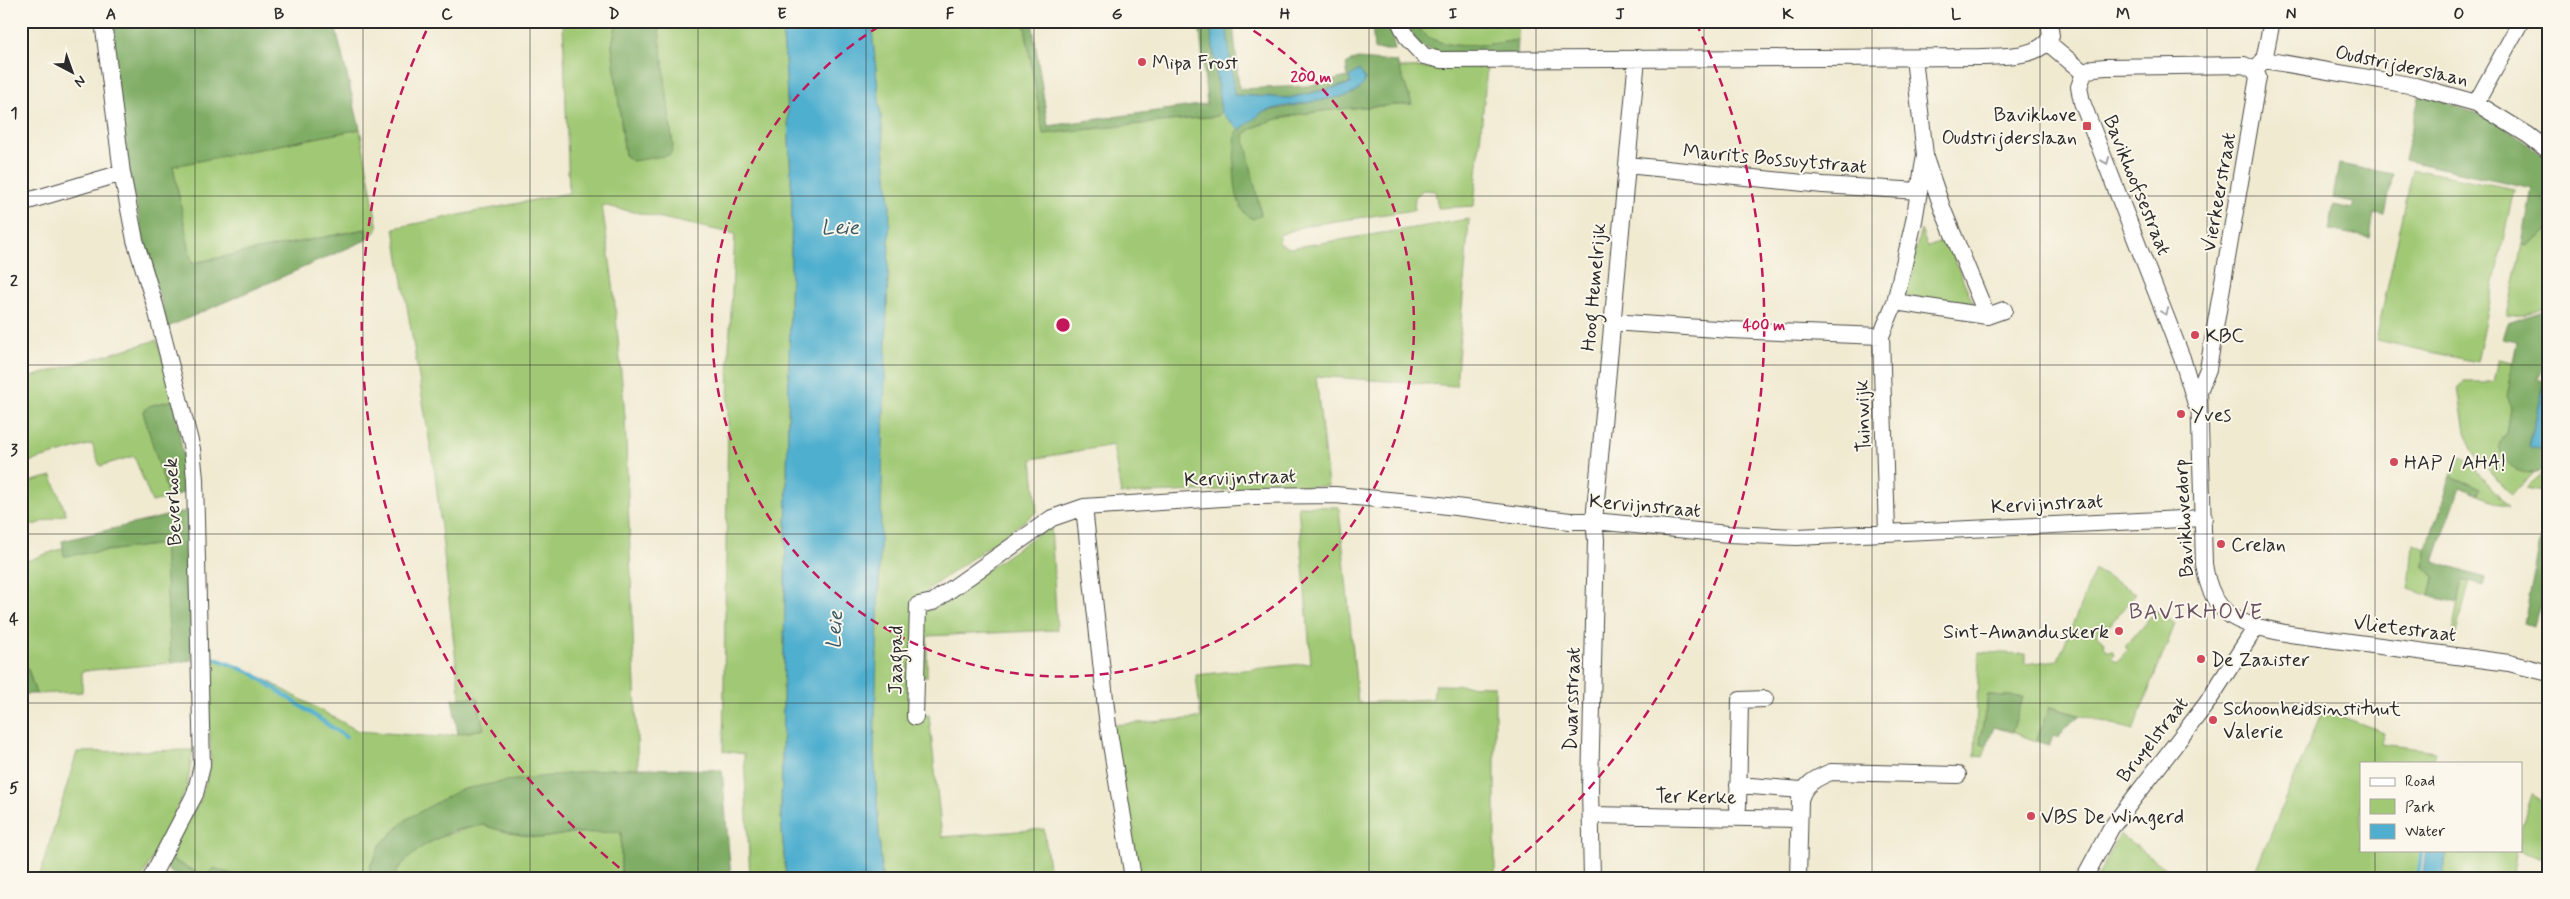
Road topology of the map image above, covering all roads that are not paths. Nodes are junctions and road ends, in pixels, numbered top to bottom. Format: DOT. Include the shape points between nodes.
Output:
graph roads {
  1 [pos="103,21"];
  2 [pos="1399,21"];
  3 [pos="2049,21"];
  4 [pos="2272,21"];
  5 [pos="2521,21"];
  6 [pos="2047,42"];
  7 [pos="1637,58"];
  8 [pos="1914,58"];
  9 [pos="2259,65"];
  10 [pos="2084,73"];
  11 [pos="2476,103"];
  12 [pos="2549,151"];
  13 [pos="1925,155"];
  14 [pos="1627,165"];
  15 [pos="122,172"];
  16 [pos="1919,192"];
  17 [pos="21,203"];
  18 [pos="1895,302"];
  19 [pos="2004,310"];
  20 [pos="1987,316"];
  21 [pos="1611,322"];
  22 [pos="1881,336"];
  23 [pos="2204,375"];
  24 [pos="2188,379"];
  25 [pos="2199,412"];
  26 [pos="1084,506"];
  27 [pos="2204,518"];
  28 [pos="1594,521"];
  29 [pos="1887,532"];
  30 [pos="918,605"];
  31 [pos="2256,627"];
  32 [pos="2549,673"];
  33 [pos="1765,699"];
  34 [pos="915,717"];
  35 [pos="1958,775"];
  36 [pos="1738,785"];
  37 [pos="1802,790"];
  38 [pos="1738,807"];
  39 [pos="1591,815"];
  40 [pos="1799,819"];
  41 [pos="151,878"];
  42 [pos="1133,878"];
  43 [pos="1592,878"];
  44 [pos="1798,878"];
  45 [pos="2084,878"];
  1 -- 15 [label="street, Beverhoek"];
  2 -- 7 [label="street" via="1408,40 1424,56 1441,60"];
  3 -- 6 [label="street"];
  4 -- 9 [label="street, Vierkeerstraat"];
  5 -- 11 [label="street"];
  6 -- 8 [label="street" via="2040,48 2012,56"];
  6 -- 10 [label="street"];
  7 -- 8 [label="street"];
  7 -- 14 [label="street, Hoog Hemelrijk"];
  8 -- 13 [label="street, Tuinwijk"];
  9 -- 10 [label="street, Oudstrijderslaan" via="2094,68"];
  9 -- 11 [label="street, Oudstrijderslaan" via="2416,86"];
  9 -- 23 [label="street, Vierkeerstraat" via="2259,84 2208,369"];
  10 -- 24 [label="street, Bavikhoofsestraat, one-way" via="2080,87 2082,102 2125,207"];
  11 -- 12 [label="street, Oudstrijderslaan"];
  13 -- 16 [label="street, Tuinwijk"];
  13 -- 20 [label="street, Tuinwijk" via="1943,210"];
  14 -- 16 [label="street, Maurits Bossuytstraat"];
  14 -- 21 [label="street, Hoog Hemelrijk"];
  15 -- 17 [label="street"];
  15 -- 41 [label="street, Beverhoek" via="135,240 192,449 195,479 202,766 195,794"];
  16 -- 18 [label="street, Tuinwijk"];
  18 -- 20 [label="street"];
  18 -- 22 [label="street, Tuinwijk"];
  19 -- 20 [label="street"];
  21 -- 22 [label="street"];
  21 -- 28 [label="street, Hoog Hemelrijk"];
  22 -- 29 [label="street, Tuinwijk"];
  23 -- 24 [label="street"];
  23 -- 25 [label="street, Bavikhovedorp" via="2199,391"];
  24 -- 25 [label="street, Bavikhovedorp"];
  25 -- 27 [label="street, Bavikhovedorp"];
  26 -- 28 [label="street, Kervijnstraat" via="1253,496 1335,495"];
  26 -- 30 [label="street, Kervijnstraat" via="1052,518 933,602"];
  26 -- 42 [label="street" via="1108,726"];
  27 -- 29 [label="street, Kervijnstraat"];
  27 -- 31 [label="street, Bavikhovedorp" via="2204,564 2210,593 2226,613"];
  28 -- 29 [label="street, Kervijnstraat" via="1797,537"];
  28 -- 39 [label="street, Dwarsstraat"];
  30 -- 34 [label="street, Jaagpad"];
  31 -- 32 [label="street, Vlietestraat" via="2509,663"];
  31 -- 45 [label="street, Bruyelstraat" via="2207,703 2111,828"];
  33 -- 36 [label="street, Ter Kerke" via="1740,700"];
  35 -- 37 [label="street" via="1831,772"];
  36 -- 37 [label="street, Ter Kerke"];
  36 -- 38 [label="street, Ter Kerke"];
  37 -- 40 [label="street"];
  39 -- 40 [label="street, Ter Kerke"];
  39 -- 43 [label="street, Dwarsstraat"];
  40 -- 44 [label="street"];
}
